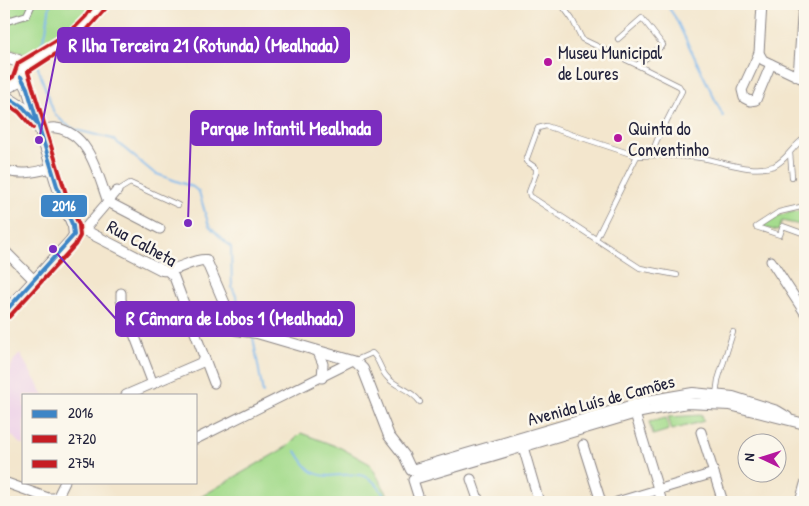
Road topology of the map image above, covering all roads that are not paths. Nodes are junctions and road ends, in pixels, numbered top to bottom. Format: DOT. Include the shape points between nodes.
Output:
graph roads {
  1 [pos="32,4"];
  2 [pos="101,4"];
  3 [pos="561,4"];
  4 [pos="762,4"];
  5 [pos="803,4"];
  6 [pos="4,22"];
  7 [pos="803,32"];
  8 [pos="74,37"];
  9 [pos="618,39"];
  10 [pos="134,50"];
  11 [pos="759,53"];
  12 [pos="4,56"];
  13 [pos="771,64"];
  14 [pos="637,65"];
  15 [pos="20,69"];
  16 [pos="802,78"];
  17 [pos="4,89"];
  18 [pos="4,95"];
  19 [pos="39,126"];
  20 [pos="805,138"];
  21 [pos="790,152"];
  22 [pos="658,155"];
  23 [pos="637,156"];
  24 [pos="52,168"];
  25 [pos="4,170"];
  26 [pos="792,177"];
  27 [pos="117,191"];
  28 [pos="108,202"];
  29 [pos="178,206"];
  30 [pos="805,206"];
  31 [pos="160,229"];
  32 [pos="74,230"];
  33 [pos="86,231"];
  34 [pos="805,234"];
  35 [pos="596,239"];
  36 [pos="4,250"];
  37 [pos="771,261"];
  38 [pos="167,270"];
  39 [pos="677,275"];
  40 [pos="34,280"];
  41 [pos="121,293"];
  42 [pos="4,313"];
  43 [pos="805,313"];
  44 [pos="733,332"];
  45 [pos="318,352"];
  46 [pos="205,361"];
  47 [pos="353,361"];
  48 [pos="322,378"];
  49 [pos="214,383"];
  50 [pos="153,384"];
  51 [pos="128,394"];
  52 [pos="716,395"];
  53 [pos="420,402"];
  54 [pos="634,409"];
  55 [pos="794,421"];
  56 [pos="805,424"];
  57 [pos="701,432"];
  58 [pos="198,439"];
  59 [pos="521,442"];
  60 [pos="584,445"];
  61 [pos="714,473"];
  62 [pos="414,474"];
  63 [pos="472,479"];
  64 [pos="4,482"];
  65 [pos="64,484"];
  66 [pos="805,484"];
  67 [pos="658,490"];
  68 [pos="420,502"];
  69 [pos="479,502"];
  70 [pos="539,502"];
  71 [pos="601,502"];
  72 [pos="617,502"];
  73 [pos="662,502"];
  74 [pos="723,502"];
  75 [pos="800,502"];
  1 -- 6 [label="street" via="27,15"];
  2 -- 8 [label="main road"];
  3 -- 14 [label="lane" via="582,39"];
  4 -- 11 [label="street"];
  5 -- 7 [label="street"];
  7 -- 16 [label="street"];
  8 -- 10 [label="street" via="84,55 122,43"];
  8 -- 15 [label="main road"];
  9 -- 14 [label="lane" via="642,18 663,45"];
  11 -- 13 [label="street"];
  11 -- 13 [label="street" via="742,90 744,98 756,100"];
  12 -- 15 [label="main road"];
  13 -- 16 [label="street"];
  14 -- 22 [label="lane" via="679,86 682,91 657,140"];
  15 -- 17 [label="main road" via="13,85"];
  15 -- 19 [label="street"];
  18 -- 19 [label="street" via="23,107"];
  19 -- 24 [label="street"];
  19 -- 28 [label="street" via="56,128 74,136 89,150"];
  20 -- 21 [label="lane"];
  21 -- 22 [label="lane" via="781,162 758,168 701,158"];
  21 -- 26 [label="lane"];
  22 -- 23 [label="lane"];
  23 -- 35 [label="lane"];
  23 -- 35 [label="lane" via="546,126 538,128 526,160 536,168 530,196"];
  24 -- 25 [label="street" via="26,174"];
  24 -- 32 [label="street"];
  27 -- 28 [label="street"];
  27 -- 29 [label="lane" via="130,183"];
  28 -- 31 [label="street"];
  28 -- 33 [label="street"];
  30 -- 34 [label="lane" via="779,212 756,227 780,235 783,226"];
  32 -- 33 [label="street, Rua Calheta"];
  32 -- 40 [label="street" via="70,242"];
  33 -- 38 [label="street, Rua Calheta"];
  35 -- 39 [label="lane" via="640,268"];
  36 -- 40 [label="street"];
  37 -- 43 [label="street"];
  38 -- 45 [label="street" via="206,260 236,330 257,333"];
  38 -- 46 [label="street, Rua Calheta" via="174,278"];
  40 -- 42 [label="street"];
  41 -- 50 [label="street" via="120,300"];
  44 -- 52 [label="lane"];
  45 -- 47 [label="street"];
  45 -- 48 [label="street" via="323,364"];
  46 -- 49 [label="street, Rua Calheta"];
  46 -- 50 [label="street"];
  47 -- 48 [label="street"];
  47 -- 53 [label="lane" via="372,354 379,359 388,378 408,389"];
  47 -- 62 [label="street" via="363,369 389,436 404,454"];
  48 -- 58 [label="street"];
  50 -- 51 [label="street"];
  52 -- 54 [label="street, Avenida Luís de Camões" via="693,393"];
  52 -- 55 [label="street, Avenida Luís de Camões" via="768,408"];
  54 -- 55 [label="street, Avenida Luís de Camões" via="687,403 730,405"];
  54 -- 59 [label="street, Avenida Luís de Camões"];
  54 -- 67 [label="street"];
  55 -- 56 [label="street, Avenida Luís de Camões"];
  57 -- 61 [label="street"];
  59 -- 62 [label="street, Avenida Luís de Camões"];
  59 -- 70 [label="street"];
  60 -- 71 [label="street"];
  61 -- 67 [label="street"];
  61 -- 74 [label="street"];
  62 -- 68 [label="street"];
  63 -- 69 [label="street"];
  64 -- 65 [label="street" via="48,498 55,498"];
  66 -- 75 [label="street"];
  67 -- 72 [label="street"];
  67 -- 73 [label="street"];
}
